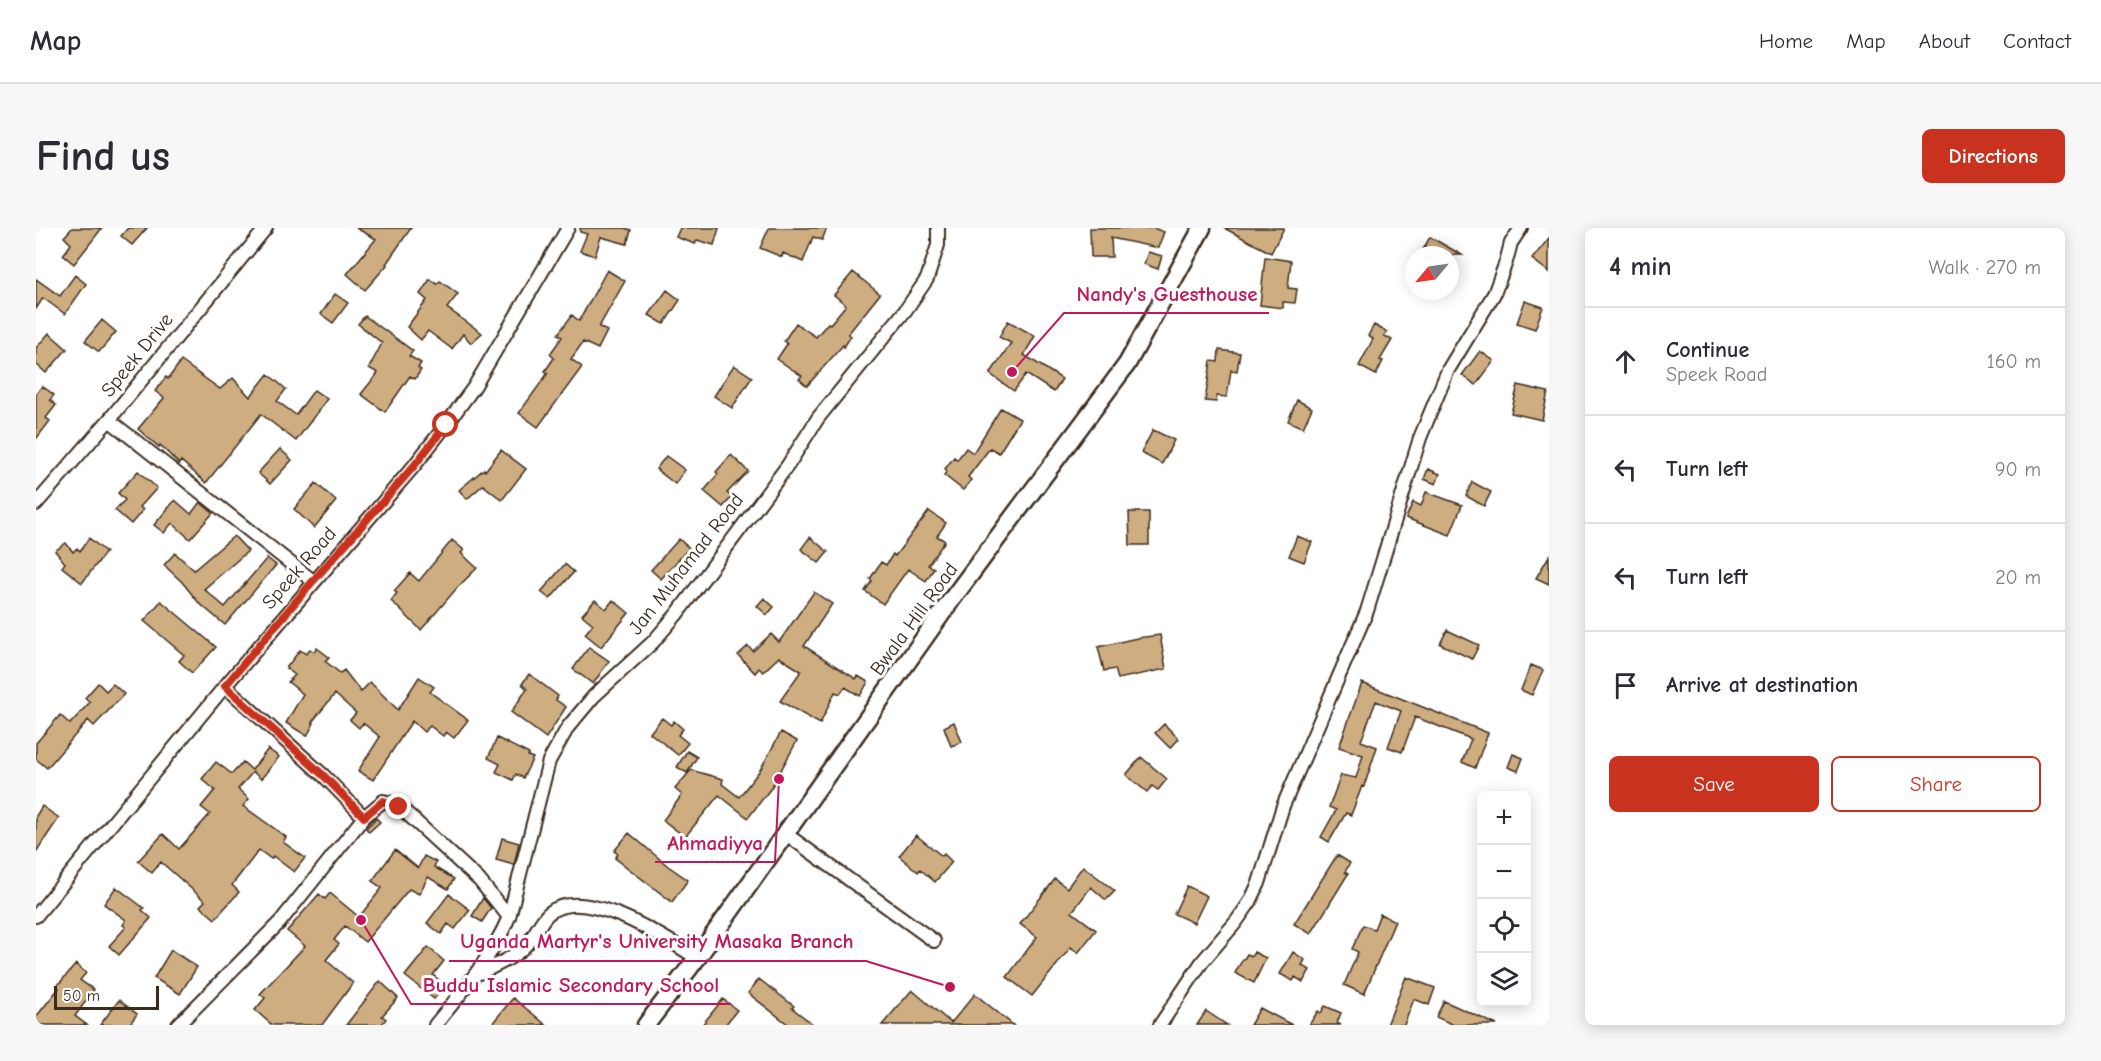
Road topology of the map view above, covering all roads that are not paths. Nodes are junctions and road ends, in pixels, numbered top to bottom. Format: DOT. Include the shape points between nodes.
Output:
graph roads {
  1 [pos="266,228"];
  2 [pos="568,228"];
  3 [pos="938,228"];
  4 [pos="1202,228"];
  5 [pos="1521,228"];
  6 [pos="109,420"];
  7 [pos="36,504"];
  8 [pos="313,581"];
  9 [pos="225,686"];
  10 [pos="364,817"];
  11 [pos="786,834"];
  12 [pos="36,916"];
  13 [pos="510,916"];
  14 [pos="934,941"];
  15 [pos="697,958"];
  16 [pos="476,974"];
  17 [pos="178,1025"];
  18 [pos="435,1025"];
  19 [pos="646,1025"];
  20 [pos="1160,1025"];
  1 -- 6 [label="street, Speek Drive"];
  2 -- 8 [label="street, Speek Road" via="474,387 414,466"];
  3 -- 13 [label="street, Jan Muhamad Road" via="938,245 927,279 906,312 818,418 788,465 677,614 568,727 549,761"];
  4 -- 11 [label="street, Bwala Hill Road" via="1127,364 952,599"];
  5 -- 20 [label="street" via="1511,243 1494,294 1448,370 1420,438 1367,611 1283,806 1259,883 1250,902 1196,969"];
  6 -- 7 [label="street, Speek Drive"];
  6 -- 8 [label="street"];
  8 -- 9 [label="street, Speek Road"];
  9 -- 10 [label="street"];
  9 -- 12 [label="street, Speek Road"];
  10 -- 13 [label="street" via="383,801 399,807 479,880"];
  10 -- 17 [label="street" via="280,922"];
  11 -- 14 [label="street"];
  11 -- 15 [label="street, Bwala Hill Road"];
  13 -- 16 [label="street, Jan Muhamad Road"];
  15 -- 16 [label="street" via="607,910 578,906 547,914 517,953"];
  15 -- 19 [label="street, Bwala Hill Road"];
  16 -- 18 [label="street, Jan Muhamad Road"];
}
